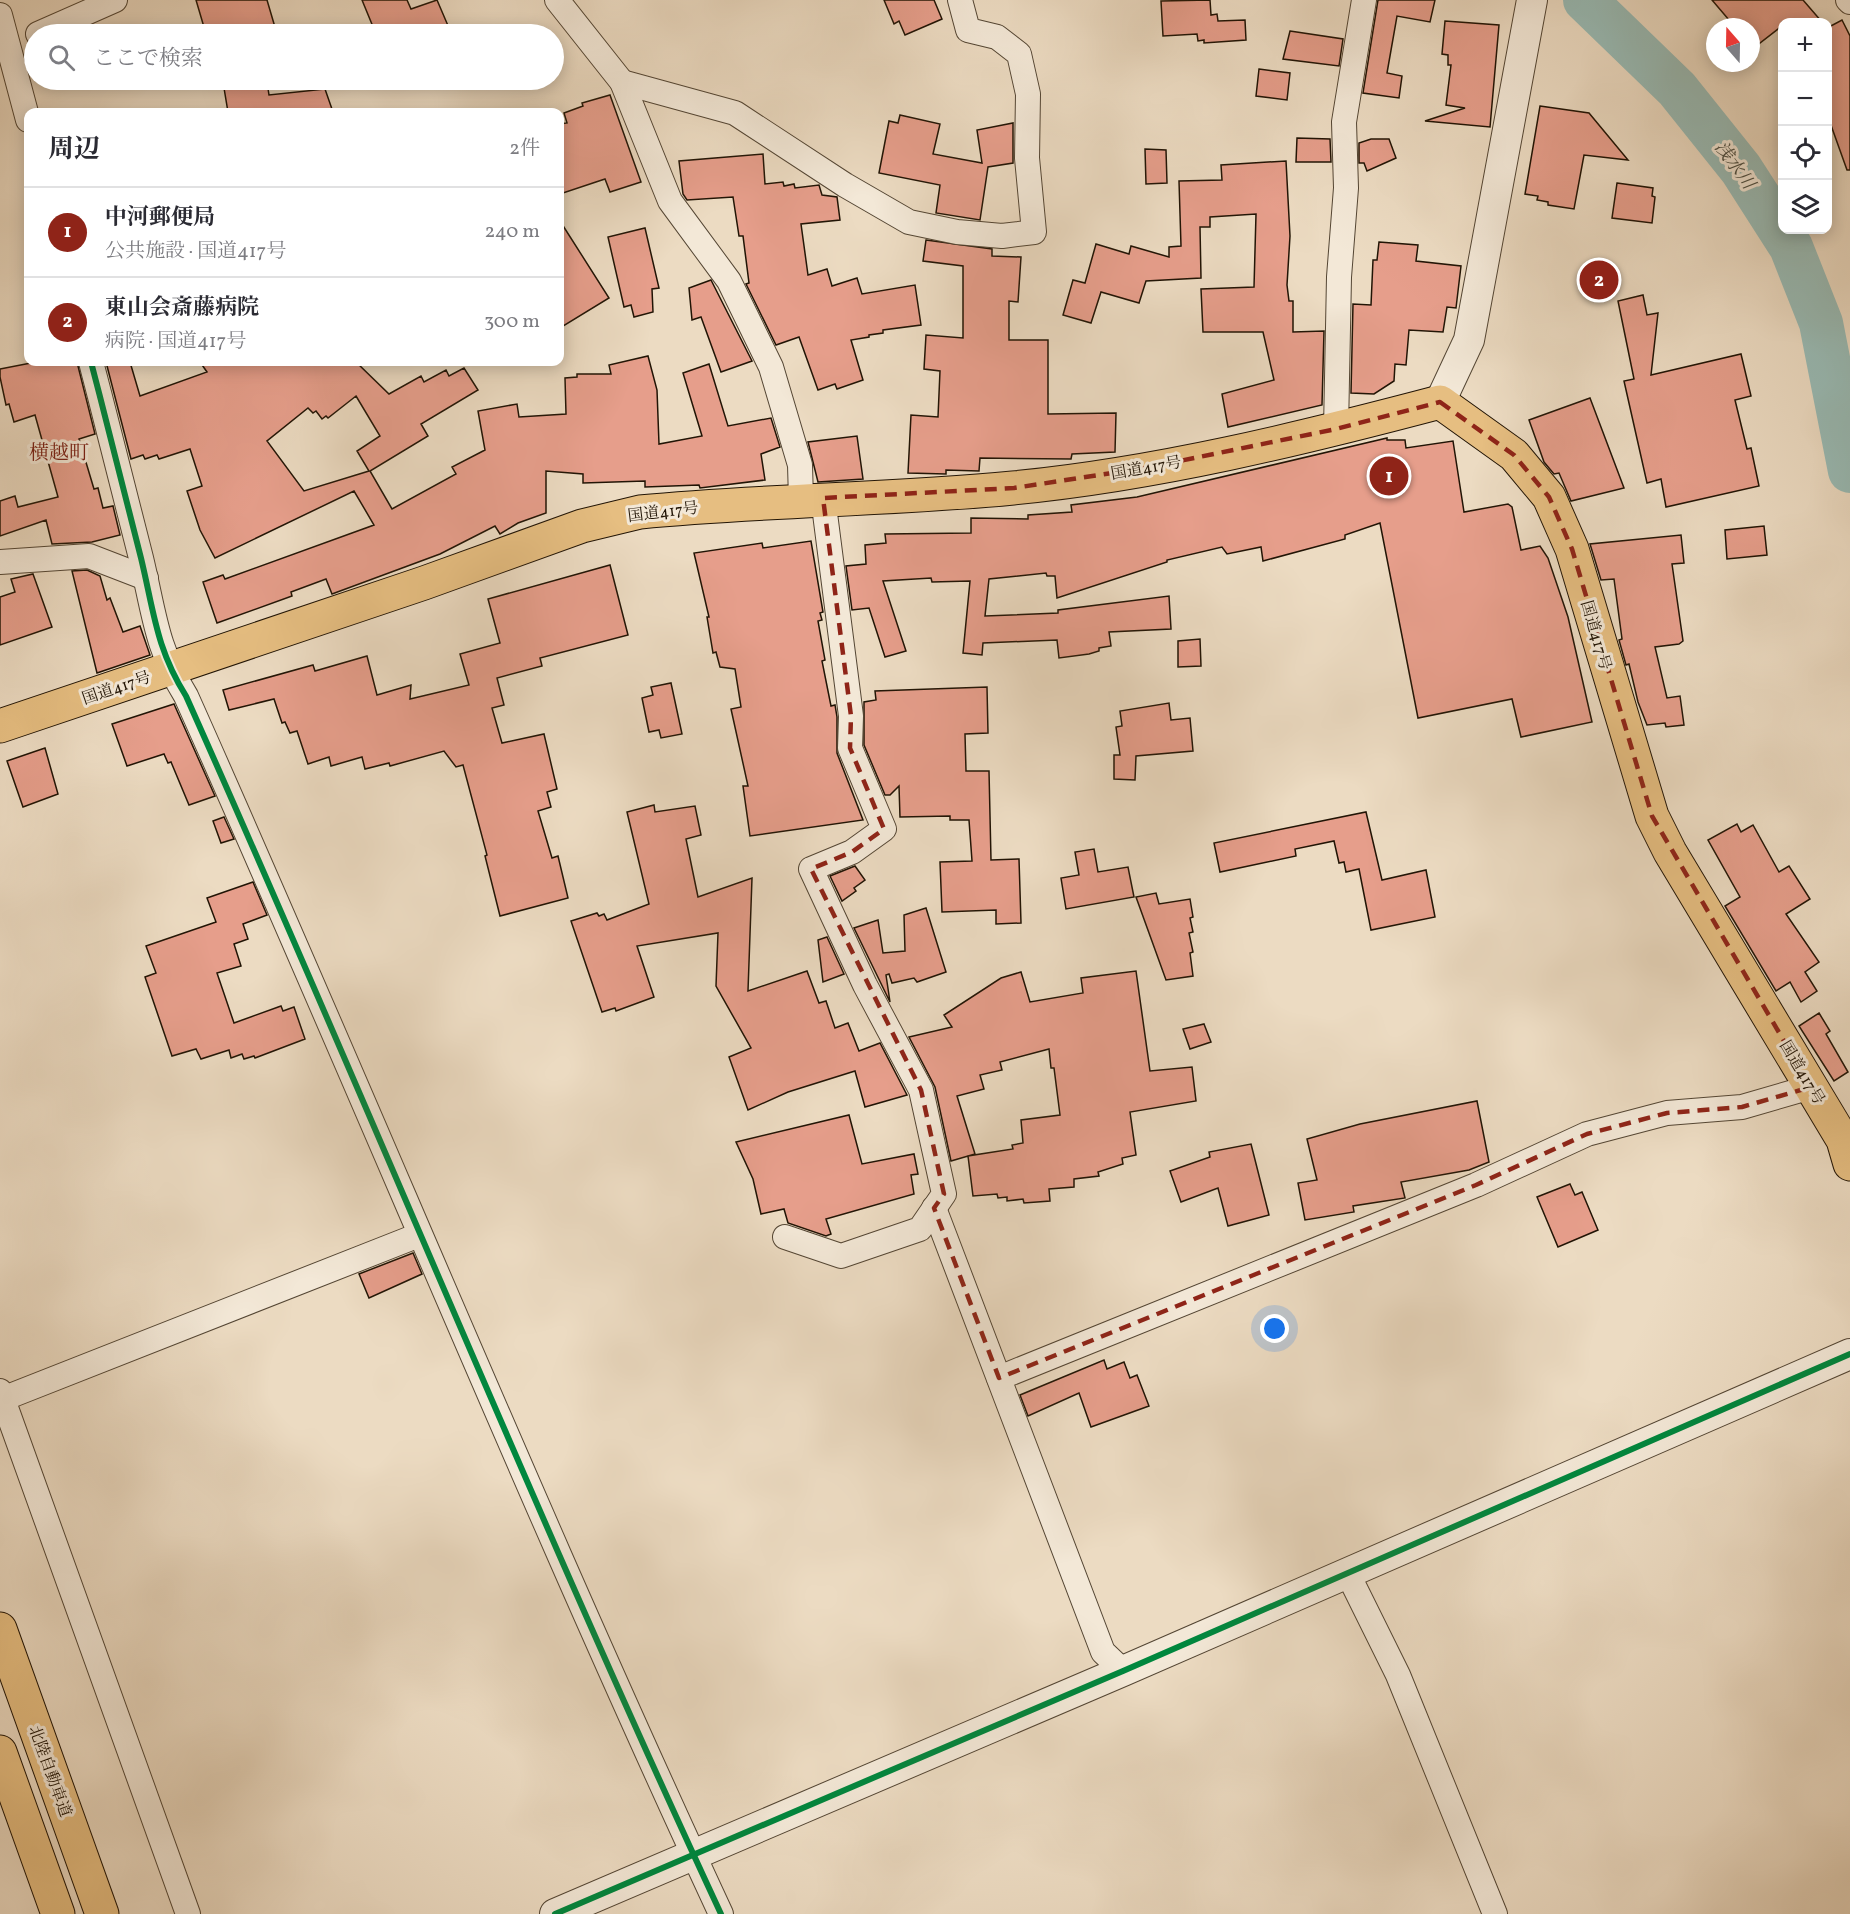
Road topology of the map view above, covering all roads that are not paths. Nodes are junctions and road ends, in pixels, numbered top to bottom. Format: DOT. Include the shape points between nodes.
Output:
graph roads {
  1 [pos="116,0"];
  2 [pos="557,0"];
  3 [pos="960,0"];
  4 [pos="1364,0"];
  5 [pos="1531,8"];
  6 [pos="61,24"];
  7 [pos="1,29"];
  8 [pos="24,37"];
  9 [pos="622,82"];
  10 [pos="24,108"];
  11 [pos="92,366"];
  12 [pos="1440,402"];
  13 [pos="1336,429"];
  14 [pos="812,499"];
  15 [pos="0,562"];
  16 [pos="146,578"];
  17 [pos="169,669"];
  18 [pos="0,726"];
  19 [pos="1811,1087"];
  20 [pos="1850,1164"];
  21 [pos="934,1208"];
  22 [pos="419,1235"];
  23 [pos="785,1237"];
  24 [pos="1850,1354"];
  25 [pos="999,1378"];
  26 [pos="1,1397"];
  27 [pos="1348,1574"];
  28 [pos="0,1629"];
  29 [pos="1123,1671"];
  30 [pos="0,1752"];
  31 [pos="693,1854"];
  32 [pos="58,1914"];
  33 [pos="102,1914"];
  34 [pos="188,1914"];
  35 [pos="555,1914"];
  36 [pos="721,1914"];
  37 [pos="1495,1914"];
  1 -- 6 [label="street"];
  2 -- 9 [label="street"];
  3 -- 9 [label="street" via="968,30 997,37 1019,54 1028,94 1034,232 1002,236 909,222 735,113"];
  4 -- 13 [label="street" via="1344,122 1346,188 1339,277"];
  5 -- 12 [label="street" via="1469,340"];
  7 -- 8 [label="street"];
  7 -- 10 [label="street"];
  9 -- 14 [label="street" via="670,201 729,281 771,367"];
  11 -- 16 [label="street"];
  12 -- 13 [label="highway, 国道417号"];
  12 -- 19 [label="highway, 国道417号" via="1514,455 1550,497 1572,549 1652,816"];
  13 -- 14 [label="highway, 国道417号" via="1156,466 1014,488"];
  14 -- 17 [label="highway, 国道417号" via="640,512 582,526"];
  14 -- 21 [label="street" via="850,716 850,748 884,829 852,852 811,869 865,985 921,1090 944,1194"];
  15 -- 16 [label="street" via="88,556"];
  16 -- 17 [label="street" via="158,639"];
  17 -- 18 [label="highway, 国道417号"];
  17 -- 22 [label="street" via="186,696 276,899"];
  19 -- 20 [label="highway, 国道417号" via="1843,1140"];
  19 -- 25 [label="street" via="1742,1107 1667,1113 1587,1134 1476,1185"];
  21 -- 23 [label="street" via="921,1229 841,1256"];
  21 -- 25 [label="street"];
  22 -- 26 [label="street"];
  22 -- 31 [label="street"];
  24 -- 27 [label="street"];
  25 -- 29 [label="street" via="1103,1652"];
  26 -- 34 [label="street"];
  27 -- 29 [label="street"];
  27 -- 37 [label="street" via="1398,1675"];
  28 -- 33 [label="highway, 北陸自動車道"];
  29 -- 31 [label="street"];
  30 -- 32 [label="highway"];
  31 -- 35 [label="street"];
  31 -- 36 [label="street"];
}
